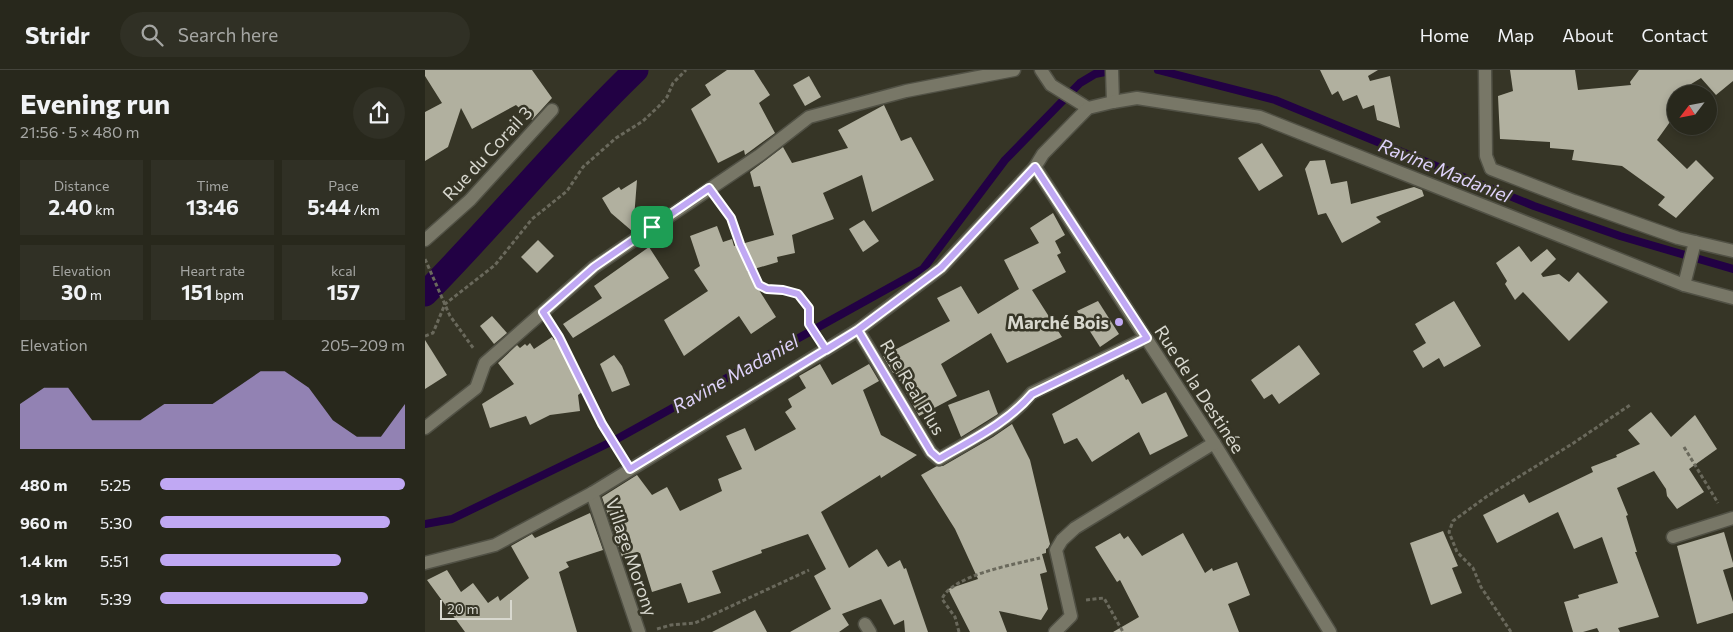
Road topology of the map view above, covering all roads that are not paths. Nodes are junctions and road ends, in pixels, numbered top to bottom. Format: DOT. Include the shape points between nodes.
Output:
graph roads {
  1 [pos="1014,70"];
  2 [pos="1041,70"];
  3 [pos="1112,70"];
  4 [pos="1485,70"];
  5 [pos="1113,102"];
  6 [pos="1088,108"];
  7 [pos="552,110"];
  8 [pos="1035,167"];
  9 [pos="425,240"];
  10 [pos="1695,242"];
  11 [pos="1733,251"];
  12 [pos="1684,285"];
  13 [pos="1733,298"];
  14 [pos="858,330"];
  15 [pos="1147,338"];
  16 [pos="425,428"];
  17 [pos="1214,442"];
  18 [pos="592,492"];
  19 [pos="1729,519"];
  20 [pos="1673,537"];
  21 [pos="425,563"];
  22 [pos="639,632"];
  23 [pos="1055,632"];
  24 [pos="1330,632"];
  1 -- 16 [label="street" via="905,91 809,118 760,155 594,267 485,363 476,388"];
  2 -- 6 [label="street" via="1051,85"];
  3 -- 5 [label="street"];
  4 -- 10 [label="street" via="1486,156 1491,169 1573,201"];
  5 -- 6 [label="street"];
  5 -- 12 [label="street" via="1137,98 1260,117"];
  6 -- 8 [label="street" via="1043,154"];
  7 -- 9 [label="street, Rue du Corail 3" via="470,200"];
  8 -- 14 [label="street" via="941,268"];
  8 -- 15 [label="street, Rue de la Destinée"];
  10 -- 11 [label="street"];
  10 -- 12 [label="street"];
  12 -- 13 [label="street"];
  14 -- 15 [label="street, Rue Real Plus" via="931,452 939,459 1003,422 1032,394"];
  14 -- 18 [label="street"];
  15 -- 17 [label="street, Rue de la Destinée"];
  17 -- 23 [label="street" via="1075,528 1062,540 1056,554 1071,616"];
  17 -- 24 [label="street, Rue de la Destinée"];
  18 -- 21 [label="street" via="495,545"];
  18 -- 22 [label="street, Village Morony"];
  19 -- 20 [label="street"];
}
